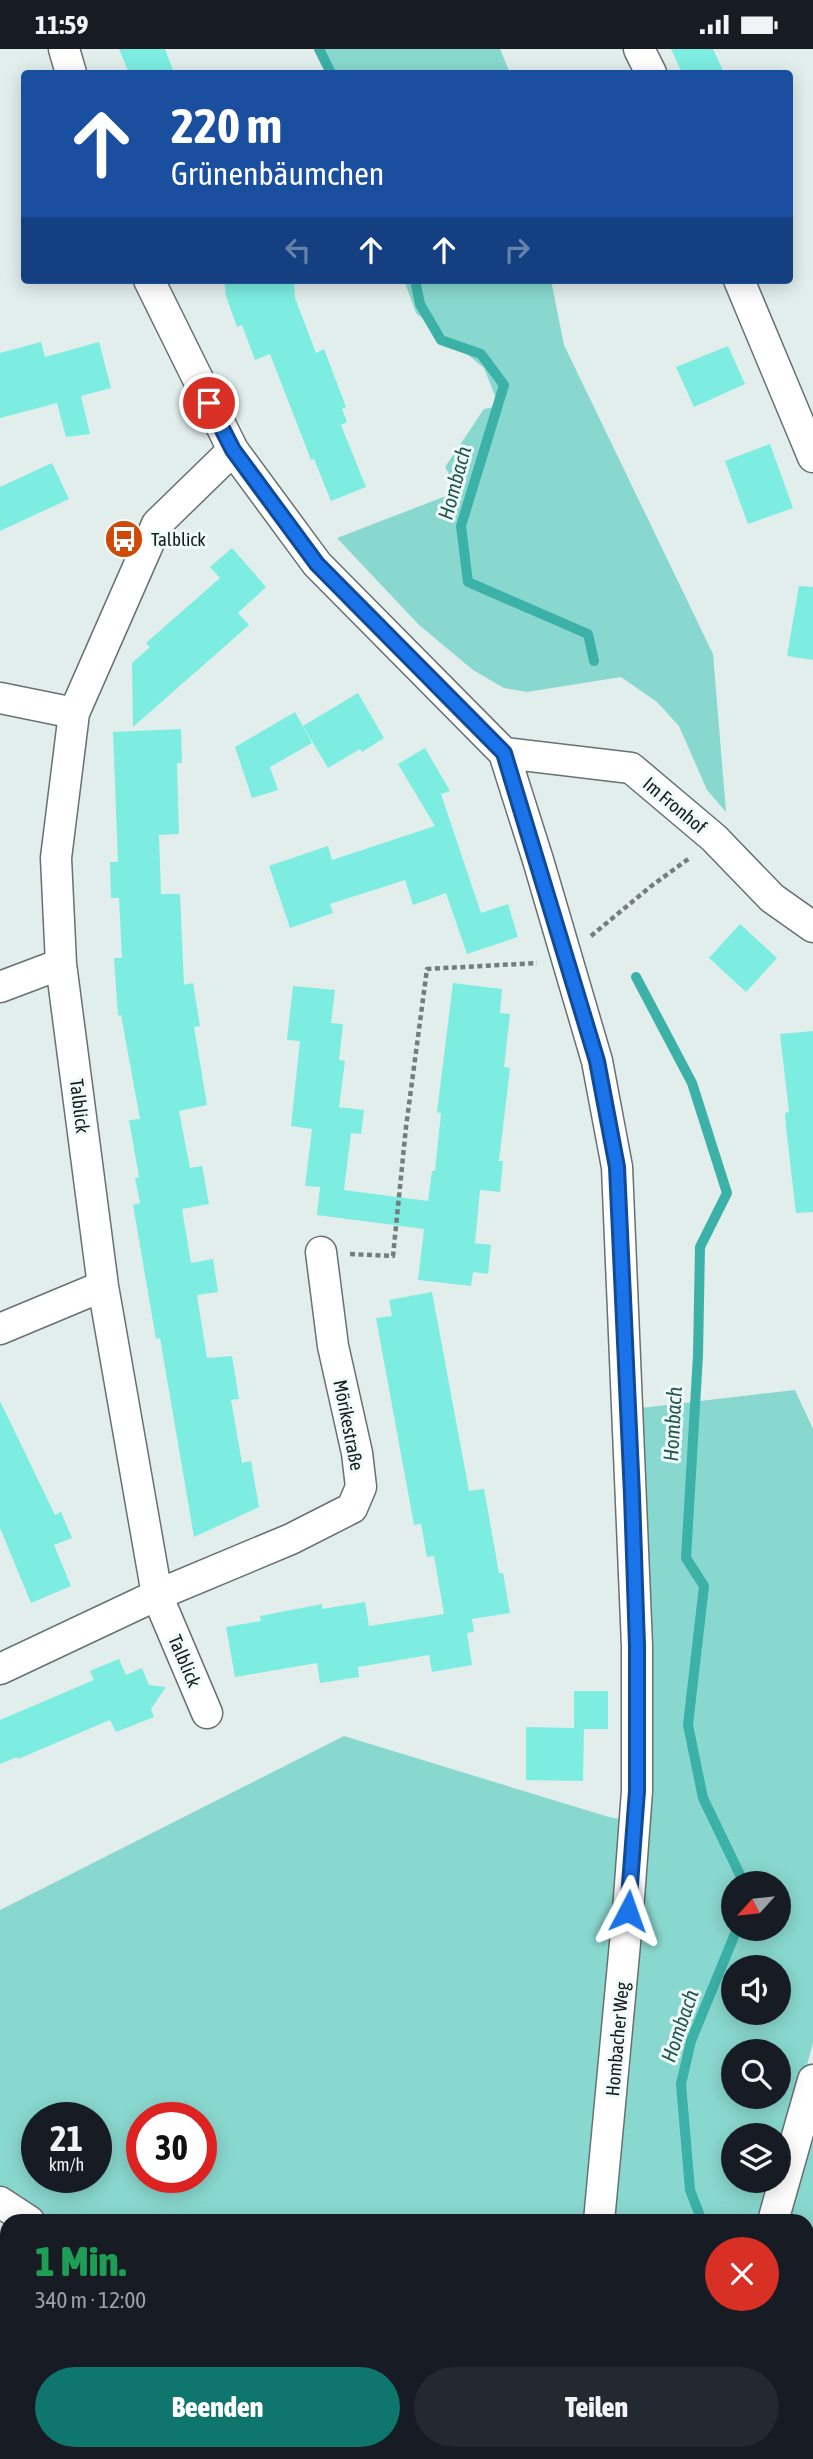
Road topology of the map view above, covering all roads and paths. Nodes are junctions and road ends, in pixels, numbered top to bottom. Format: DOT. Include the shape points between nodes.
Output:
graph roads {
  1 [pos="64,49"];
  2 [pos="639,49"];
  3 [pos="70,70"];
  4 [pos="649,70"];
  5 [pos="151,284"];
  6 [pos="741,284"];
  7 [pos="233,450"];
  8 [pos="813,457"];
  9 [pos="0,698"];
  10 [pos="74,713"];
  11 [pos="504,753"];
  12 [pos="715,838"];
  13 [pos="813,927"];
  14 [pos="563,951"];
  15 [pos="61,964"];
  16 [pos="0,987"];
  17 [pos="321,1252"];
  18 [pos="103,1286"];
  19 [pos="0,1329"];
  20 [pos="157,1595"];
  21 [pos="0,1669"];
  22 [pos="207,1713"];
  23 [pos="813,2080"];
  24 [pos="0,2202"];
  25 [pos="18,2214"];
  26 [pos="600,2214"];
  27 [pos="775,2214"];
  1 -- 3 [label="street"];
  2 -- 4 [label="street"];
  5 -- 7 [label="street"];
  6 -- 8 [label="street"];
  7 -- 10 [label="street, Talblick" via="157,524"];
  7 -- 11 [label="street" via="317,564"];
  9 -- 10 [label="street"];
  10 -- 15 [label="street, Talblick" via="56,858"];
  11 -- 12 [label="street, Im Fronhof" via="631,768"];
  11 -- 14 [label="street, Hombacher Weg"];
  12 -- 13 [label="street, Im Fronhof" via="772,898"];
  12 -- 14 [label="path" via="586,940"];
  14 -- 17 [label="path" via="427,969 393,1256"];
  14 -- 26 [label="street, Hombacher Weg" via="597,1061 617,1167 637,1646 636,1804"];
  15 -- 16 [label="street"];
  15 -- 18 [label="street, Talblick"];
  17 -- 20 [label="street, Mörikestraße" via="333,1346 357,1453 361,1487 352,1509"];
  18 -- 19 [label="street"];
  18 -- 20 [label="street, Talblick"];
  20 -- 21 [label="street, Mörikestraße"];
  20 -- 22 [label="street, Talblick"];
  23 -- 27 [label="street"];
  24 -- 25 [label="street"];
}
